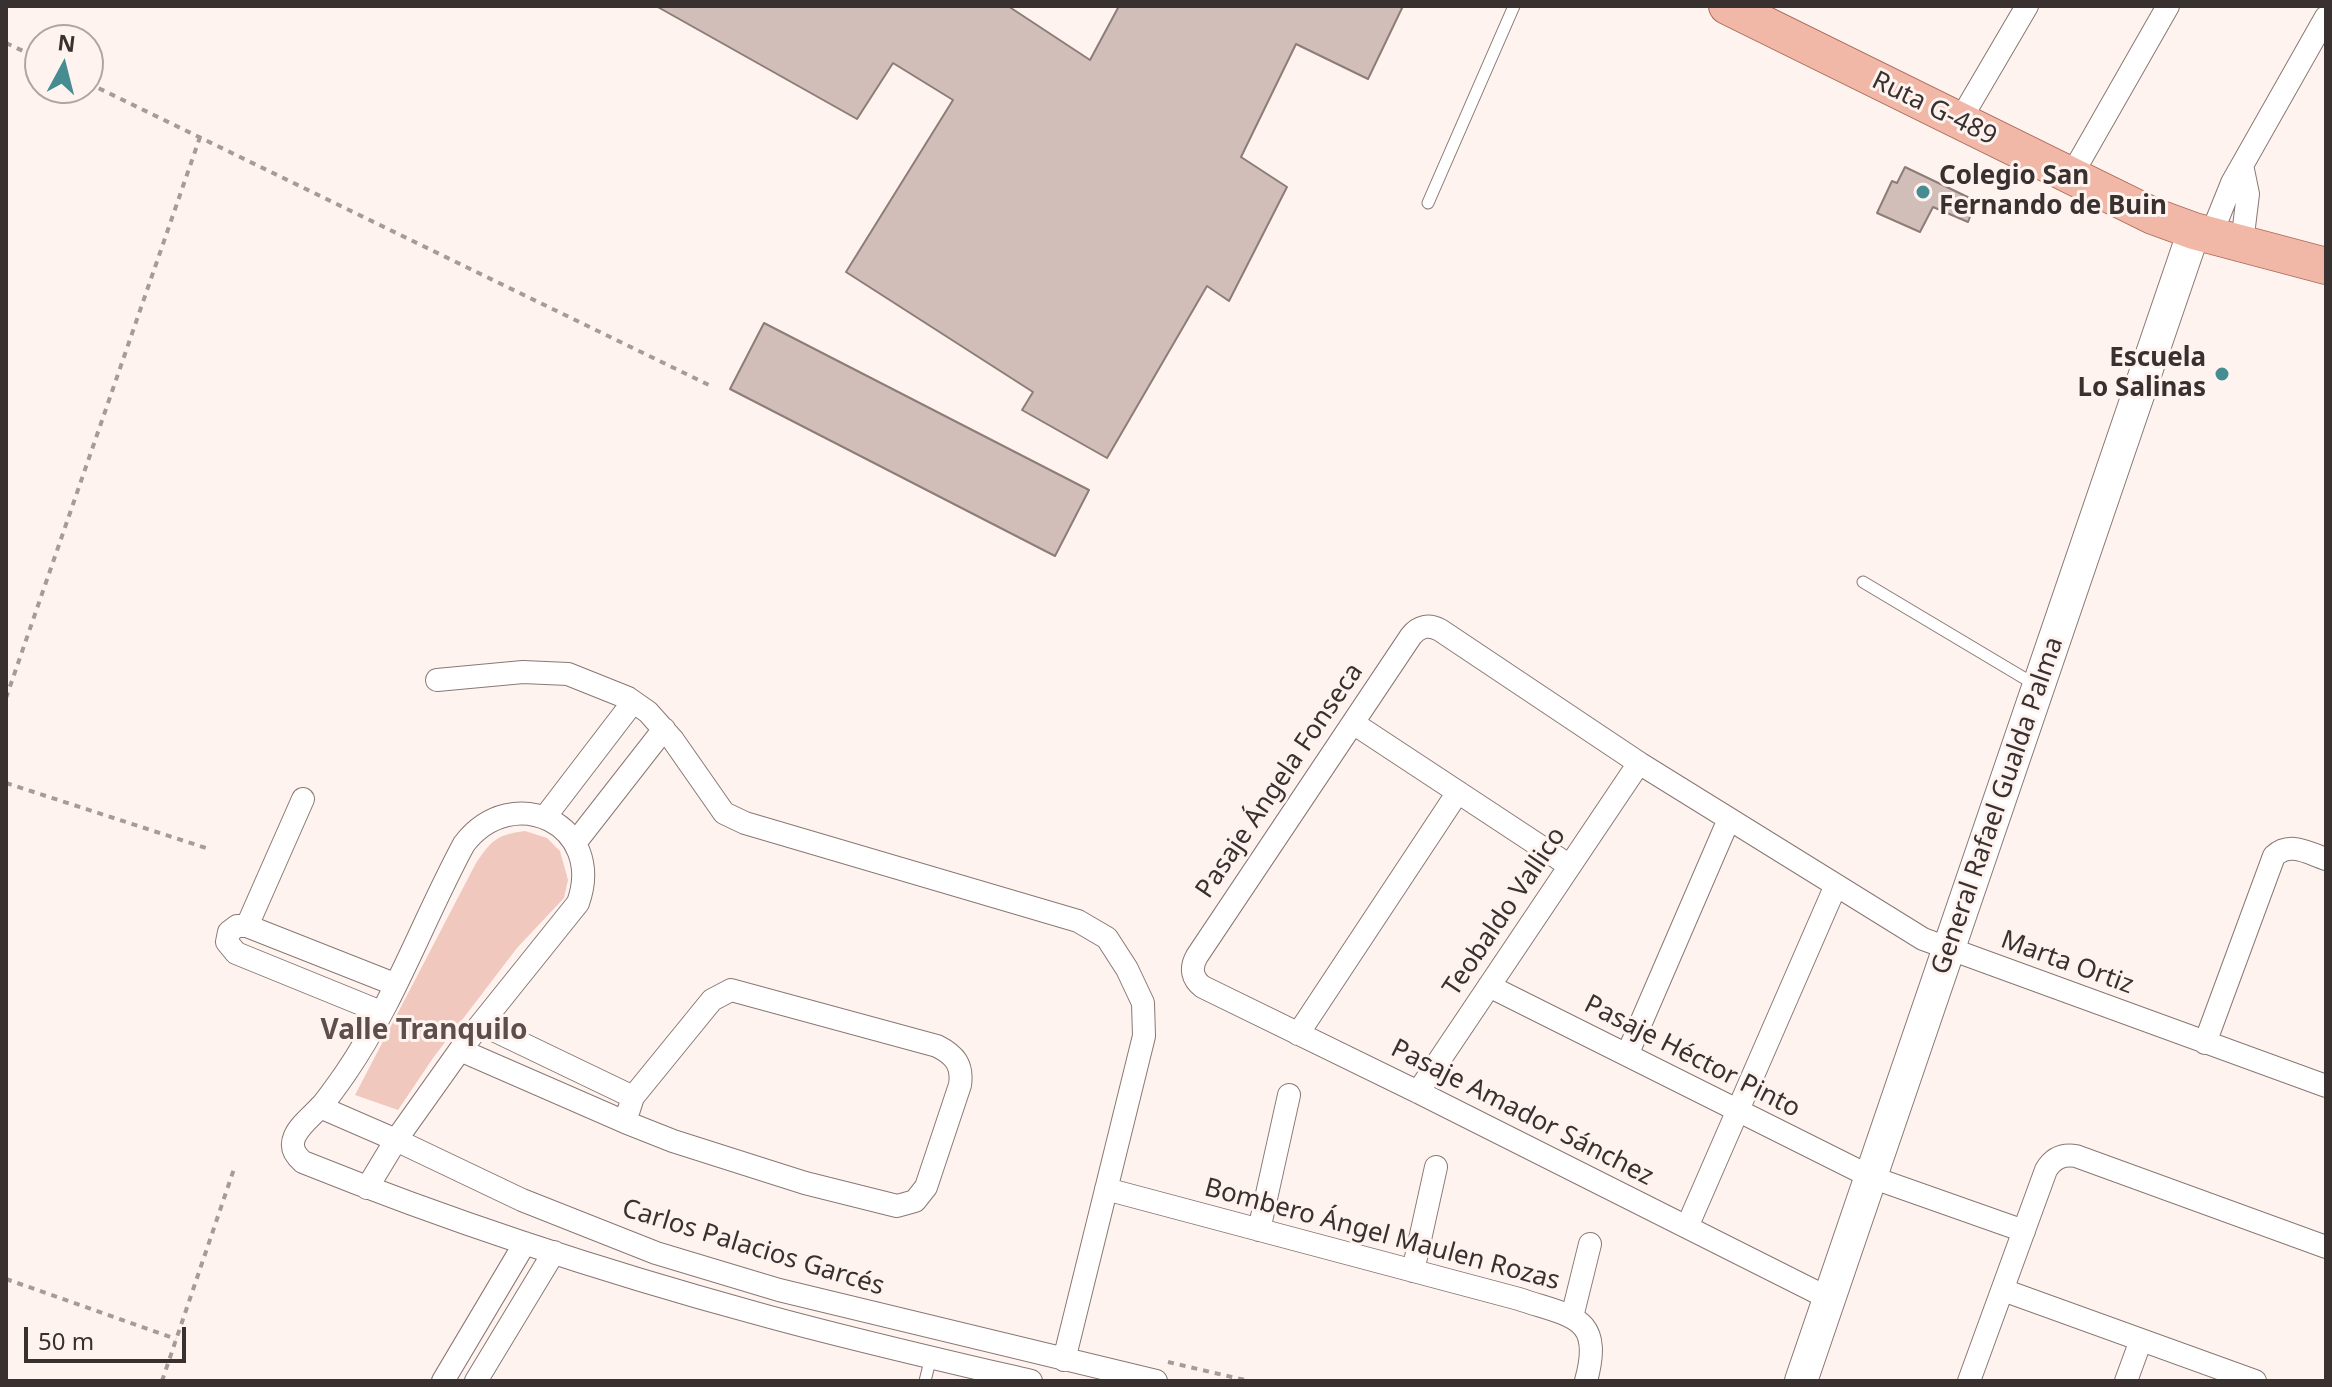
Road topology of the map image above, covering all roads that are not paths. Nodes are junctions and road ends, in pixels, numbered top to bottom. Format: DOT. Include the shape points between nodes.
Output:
graph roads {
  1 [pos="1514,6"];
  2 [pos="1727,6"];
  3 [pos="2027,6"];
  4 [pos="2168,6"];
  5 [pos="2326,17"];
  6 [pos="1959,122"];
  7 [pos="2242,165"];
  8 [pos="2071,176"];
  9 [pos="1428,203"];
  10 [pos="2215,236"];
  11 [pos="2326,266"];
  12 [pos="1863,582"];
  13 [pos="1424,627"];
  14 [pos="437,680"];
  15 [pos="2040,687"];
  16 [pos="633,702"];
  17 [pos="1353,723"];
  18 [pos="664,729"];
  19 [pos="1639,763"];
  20 [pos="1458,792"];
  21 [pos="303,799"];
  22 [pos="545,817"];
  23 [pos="1729,819"];
  24 [pos="575,843"];
  25 [pos="2326,859"];
  26 [pos="1570,866"];
  27 [pos="1836,885"];
  28 [pos="247,926"];
  29 [pos="1947,949"];
  30 [pos="1193,973"];
  31 [pos="394,984"];
  32 [pos="1489,986"];
  33 [pos="381,1012"];
  34 [pos="481,1024"];
  35 [pos="1298,1034"];
  36 [pos="2205,1043"];
  37 [pos="460,1050"];
  38 [pos="1627,1055"];
  39 [pos="2326,1086"];
  40 [pos="1418,1092"];
  41 [pos="1289,1095"];
  42 [pos="633,1097"];
  43 [pos="320,1107"];
  44 [pos="1738,1111"];
  45 [pos="625,1122"];
  46 [pos="396,1140"];
  47 [pos="1436,1167"];
  48 [pos="1871,1177"];
  49 [pos="367,1188"];
  50 [pos="1106,1189"];
  51 [pos="1687,1227"];
  52 [pos="1259,1230"];
  53 [pos="2024,1231"];
  54 [pos="525,1243"];
  55 [pos="1590,1244"];
  56 [pos="2326,1247"];
  57 [pos="554,1252"];
  58 [pos="1413,1271"];
  59 [pos="2003,1290"];
  60 [pos="1830,1299"];
  61 [pos="1572,1317"];
  62 [pos="2141,1340"];
  63 [pos="931,1357"];
  64 [pos="1064,1360"];
  65 [pos="1149,1375"];
  66 [pos="443,1381"];
  67 [pos="476,1381"];
  68 [pos="925,1381"];
  69 [pos="1031,1381"];
  70 [pos="1586,1381"];
  71 [pos="1801,1381"];
  72 [pos="1969,1381"];
  73 [pos="2126,1381"];
  74 [pos="2255,1381"];
  1 -- 9 [label="lane"];
  2 -- 6 [label="main road, Ruta G-489"];
  3 -- 6 [label="street"];
  4 -- 8 [label="street"];
  5 -- 7 [label="street"];
  6 -- 8 [label="main road, Ruta G-489"];
  7 -- 10 [label="street"];
  7 -- 10 [label="street" via="2248,194"];
  8 -- 10 [label="main road, Ruta G-489" via="2153,216"];
  10 -- 11 [label="main road, Ruta G-489"];
  10 -- 15 [label="main road, General Rafael Gualda Palma"];
  12 -- 15 [label="lane"];
  13 -- 17 [label="street, Pasaje Ángela Fonseca" via="1411,636"];
  13 -- 19 [label="street, Marta Ortiz" via="1440,630"];
  14 -- 16 [label="street" via="523,672 568,674"];
  15 -- 29 [label="main road, General Rafael Gualda Palma"];
  16 -- 18 [label="street"];
  16 -- 22 [label="street"];
  17 -- 20 [label="street"];
  17 -- 30 [label="street, Pasaje Ángela Fonseca" via="1197,956"];
  18 -- 24 [label="street"];
  18 -- 50 [label="street" via="724,813 1078,921 1107,938 1143,1003 1144,1036"];
  19 -- 23 [label="street, Marta Ortiz"];
  19 -- 26 [label="street, Teobaldo Vallico"];
  20 -- 26 [label="street"];
  20 -- 35 [label="street"];
  21 -- 28 [label="street"];
  22 -- 24 [label="street"];
  22 -- 31 [label="street" via="506,814 471,835"];
  23 -- 27 [label="street, Marta Ortiz"];
  23 -- 38 [label="street"];
  24 -- 34 [label="street" via="584,867 578,903"];
  25 -- 36 [label="street" via="2292,848 2274,856"];
  26 -- 32 [label="street, Teobaldo Vallico"];
  27 -- 29 [label="street, Marta Ortiz"];
  27 -- 44 [label="street"];
  28 -- 31 [label="street"];
  28 -- 33 [label="street" via="229,932 227,942 236,953"];
  29 -- 36 [label="street, Marta Ortiz"];
  29 -- 48 [label="main road, General Rafael Gualda Palma"];
  30 -- 35 [label="street, Pasaje Amador Sánchez" via="1203,987"];
  31 -- 33 [label="street"];
  32 -- 38 [label="street, Pasaje Héctor Pinto"];
  32 -- 40 [label="street, Teobaldo Vallico"];
  33 -- 43 [label="street"];
  34 -- 37 [label="street"];
  34 -- 42 [label="street"];
  35 -- 40 [label="street, Pasaje Amador Sánchez"];
  36 -- 39 [label="street, Marta Ortiz"];
  37 -- 45 [label="street"];
  37 -- 46 [label="street"];
  38 -- 44 [label="street, Pasaje Héctor Pinto"];
  40 -- 51 [label="street, Pasaje Amador Sánchez"];
  41 -- 52 [label="street"];
  42 -- 45 [label="street"];
  42 -- 45 [label="street" via="712,1000 731,990 937,1046 954,1057 961,1074 926,1187 905,1205 877,1203 805,1183"];
  43 -- 46 [label="street, Carlos Palacios Garcés"];
  43 -- 49 [label="street" via="296,1132 298,1158"];
  44 -- 48 [label="street, Pasaje Héctor Pinto"];
  44 -- 51 [label="street"];
  46 -- 49 [label="street"];
  46 -- 64 [label="street, Carlos Palacios Garcés" via="522,1200 668,1257 794,1294"];
  47 -- 58 [label="street"];
  48 -- 53 [label="street, Pasaje Héctor Pinto"];
  48 -- 60 [label="main road, General Rafael Gualda Palma"];
  49 -- 54 [label="street"];
  50 -- 52 [label="street, Bombero Ángel Maulen Rozas"];
  50 -- 64 [label="street"];
  51 -- 60 [label="street, Pasaje Amador Sánchez"];
  52 -- 58 [label="street, Bombero Ángel Maulen Rozas"];
  53 -- 56 [label="street" via="2046,1170 2058,1157 2076,1156"];
  53 -- 59 [label="street"];
  54 -- 57 [label="street"];
  54 -- 66 [label="street"];
  55 -- 61 [label="street"];
  57 -- 63 [label="street" via="721,1304"];
  57 -- 67 [label="street"];
  58 -- 61 [label="street, Bombero Ángel Maulen Rozas"];
  59 -- 62 [label="street"];
  59 -- 72 [label="street"];
  60 -- 71 [label="main road, General Rafael Gualda Palma"];
  61 -- 70 [label="street, Bombero Ángel Maulen Rozas" via="1589,1331"];
  62 -- 73 [label="street"];
  62 -- 74 [label="street"];
  63 -- 68 [label="lane"];
  63 -- 69 [label="street"];
  64 -- 65 [label="street, Carlos Palacios Garcés"];
}
